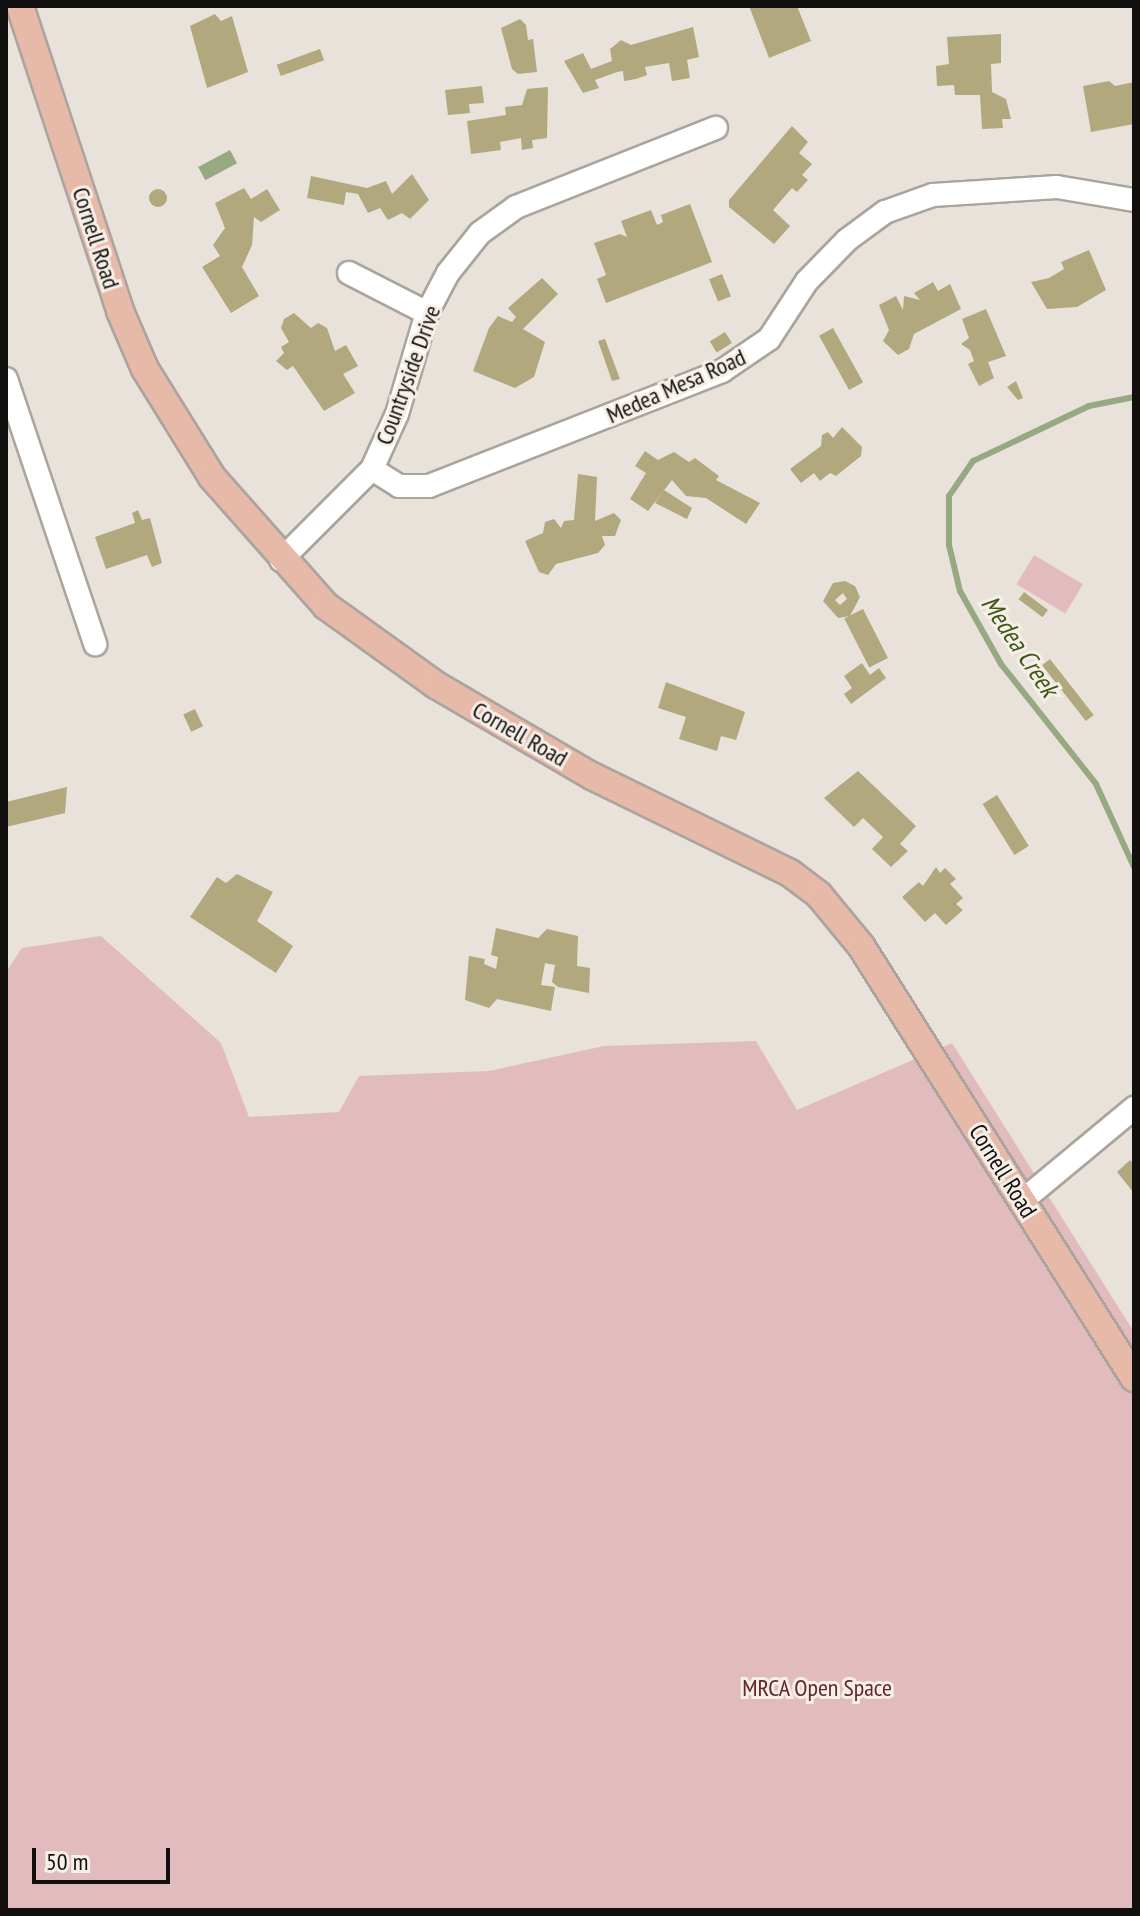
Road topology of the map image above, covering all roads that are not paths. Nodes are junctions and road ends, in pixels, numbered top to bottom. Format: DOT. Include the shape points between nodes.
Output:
graph roads {
  1 [pos="20,6"];
  2 [pos="716,128"];
  3 [pos="1134,200"];
  4 [pos="349,273"];
  5 [pos="427,313"];
  6 [pos="6,379"];
  7 [pos="372,469"];
  8 [pos="281,560"];
  9 [pos="95,644"];
  10 [pos="1134,1108"];
  11 [pos="1022,1201"];
  12 [pos="1134,1378"];
  1 -- 8 [label="main road, Cornell Road" via="120,311 145,369 212,477"];
  2 -- 5 [label="street, Countryside Drive" via="516,207 480,233 448,273"];
  3 -- 7 [label="street, Medea Mesa Road" via="1057,187 933,195 885,212 847,240 807,281 769,339 722,371 429,486 399,486"];
  4 -- 5 [label="street"];
  5 -- 7 [label="street, Countryside Drive" via="397,414"];
  6 -- 9 [label="street"];
  7 -- 8 [label="street, Countryside Drive"];
  8 -- 11 [label="main road, Cornell Road" via="326,606 436,685 592,776 790,873 819,895 861,946"];
  10 -- 11 [label="street"];
  11 -- 12 [label="main road, Cornell Road"];
}
